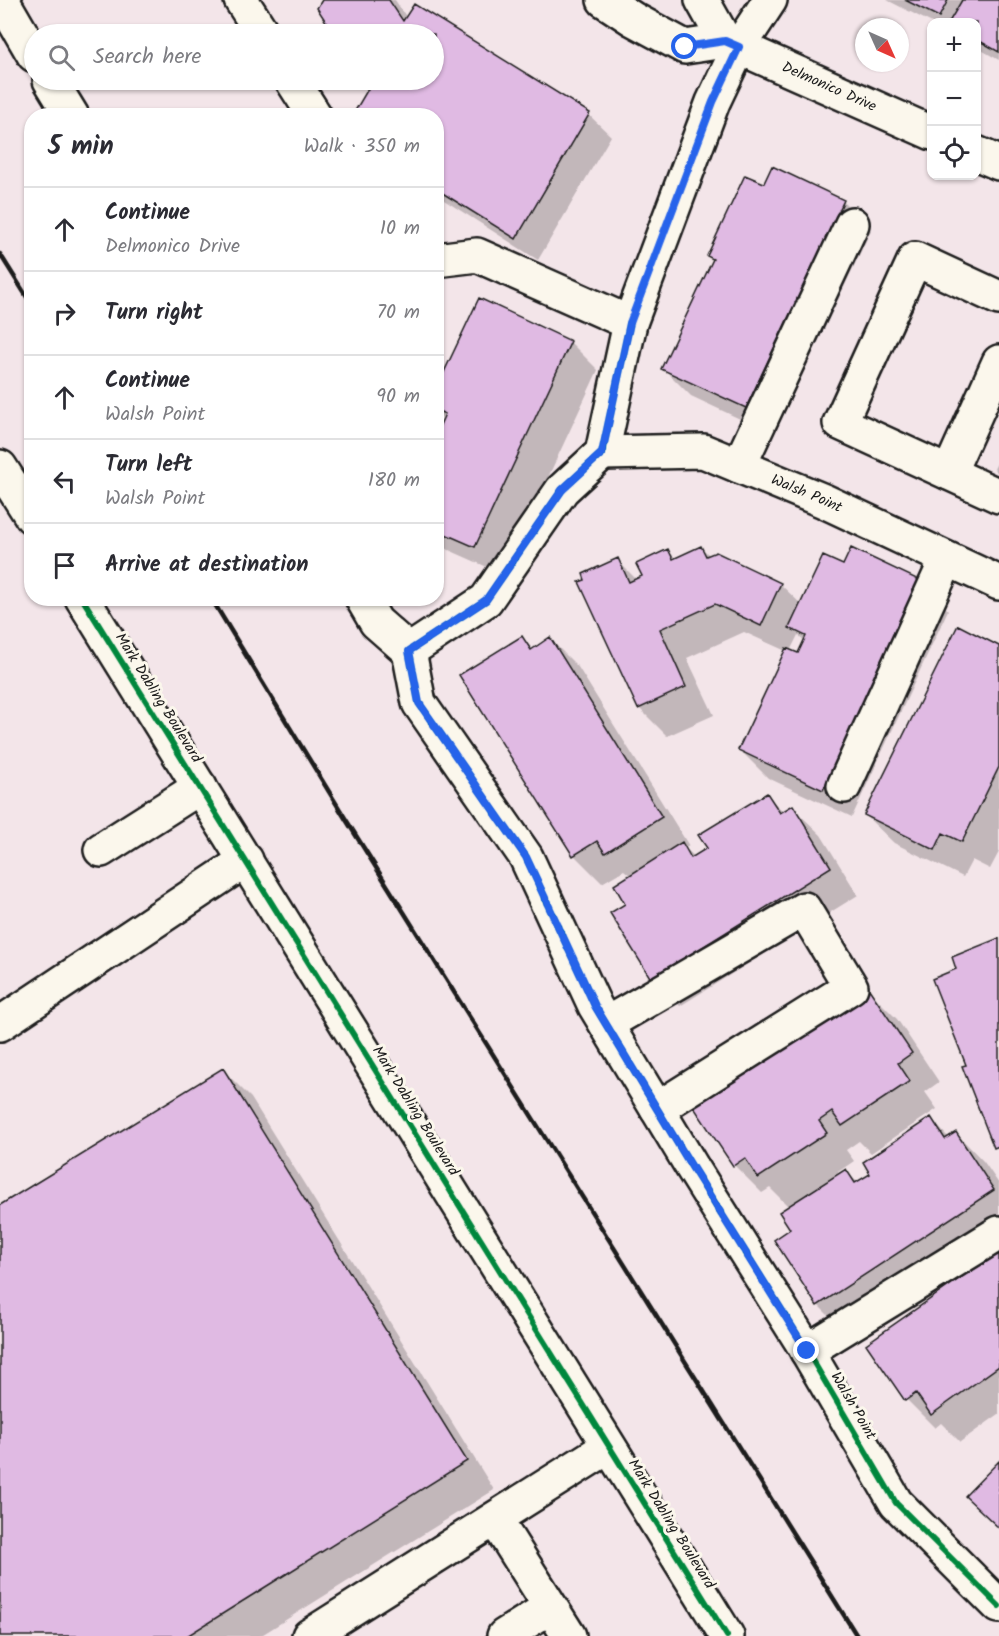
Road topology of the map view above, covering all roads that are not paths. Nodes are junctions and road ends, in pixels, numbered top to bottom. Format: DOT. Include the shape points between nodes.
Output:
graph roads {
  1 [pos="2,0"];
  2 [pos="241,0"];
  3 [pos="604,0"];
  4 [pos="702,0"];
  5 [pos="770,0"];
  6 [pos="257,24"];
  7 [pos="24,38"];
  8 [pos="732,44"];
  9 [pos="56,90"];
  10 [pos="298,90"];
  11 [pos="67,108"];
  12 [pos="310,108"];
  13 [pos="927,131"];
  14 [pos="981,155"];
  15 [pos="999,163"];
  16 [pos="852,224"];
  17 [pos="444,259"];
  18 [pos="999,298"];
  19 [pos="630,323"];
  20 [pos="999,362"];
  21 [pos="602,453"];
  22 [pos="739,466"];
  23 [pos="0,467"];
  24 [pos="949,473"];
  25 [pos="999,496"];
  26 [pos="24,505"];
  27 [pos="947,559"];
  28 [pos="999,583"];
  29 [pos="87,606"];
  30 [pos="367,606"];
  31 [pos="409,651"];
  32 [pos="844,786"];
  33 [pos="200,787"];
  34 [pos="101,850"];
  35 [pos="246,860"];
  36 [pos="0,1024"];
  37 [pos="606,1024"];
  38 [pos="657,1109"];
  39 [pos="999,1233"];
  40 [pos="807,1351"];
  41 [pos="608,1447"];
  42 [pos="495,1519"];
  43 [pos="999,1606"];
  44 [pos="550,1607"];
  45 [pos="309,1636"];
  46 [pos="504,1636"];
  47 [pos="569,1636"];
  48 [pos="727,1636"];
  1 -- 7 [label="street"];
  2 -- 6 [label="street"];
  3 -- 8 [label="street" via="685,47"];
  4 -- 8 [label="street"];
  5 -- 8 [label="street"];
  8 -- 13 [label="street, Delmonico Drive"];
  8 -- 19 [label="street"];
  9 -- 11 [label="street"];
  10 -- 12 [label="street"];
  14 -- 15 [label="street"];
  16 -- 22 [label="street"];
  17 -- 19 [label="street" via="477,255"];
  18 -- 24 [label="street" via="915,259 840,423"];
  19 -- 21 [label="street"];
  20 -- 24 [label="street"];
  21 -- 22 [label="street, Walsh Point" via="702,451"];
  21 -- 31 [label="street" via="562,490 486,600"];
  22 -- 27 [label="street, Walsh Point"];
  23 -- 26 [label="street"];
  24 -- 25 [label="street"];
  27 -- 28 [label="street, Walsh Point"];
  27 -- 32 [label="street"];
  29 -- 33 [label="street, Mark Dabling Boulevard"];
  30 -- 31 [label="street" via="376,622"];
  31 -- 37 [label="street, Walsh Point" via="419,703 526,857"];
  33 -- 34 [label="street"];
  33 -- 35 [label="street, Mark Dabling Boulevard"];
  35 -- 36 [label="street"];
  35 -- 41 [label="street, Mark Dabling Boulevard"];
  37 -- 38 [label="street, Walsh Point"];
  37 -- 38 [label="street" via="804,909 851,987"];
  38 -- 40 [label="street, Walsh Point"];
  39 -- 40 [label="street"];
  40 -- 43 [label="street, Walsh Point" via="896,1503"];
  41 -- 42 [label="street"];
  41 -- 48 [label="street, Mark Dabling Boulevard"];
  42 -- 44 [label="street"];
  42 -- 45 [label="street"];
  44 -- 46 [label="street"];
  44 -- 47 [label="street"];
}
